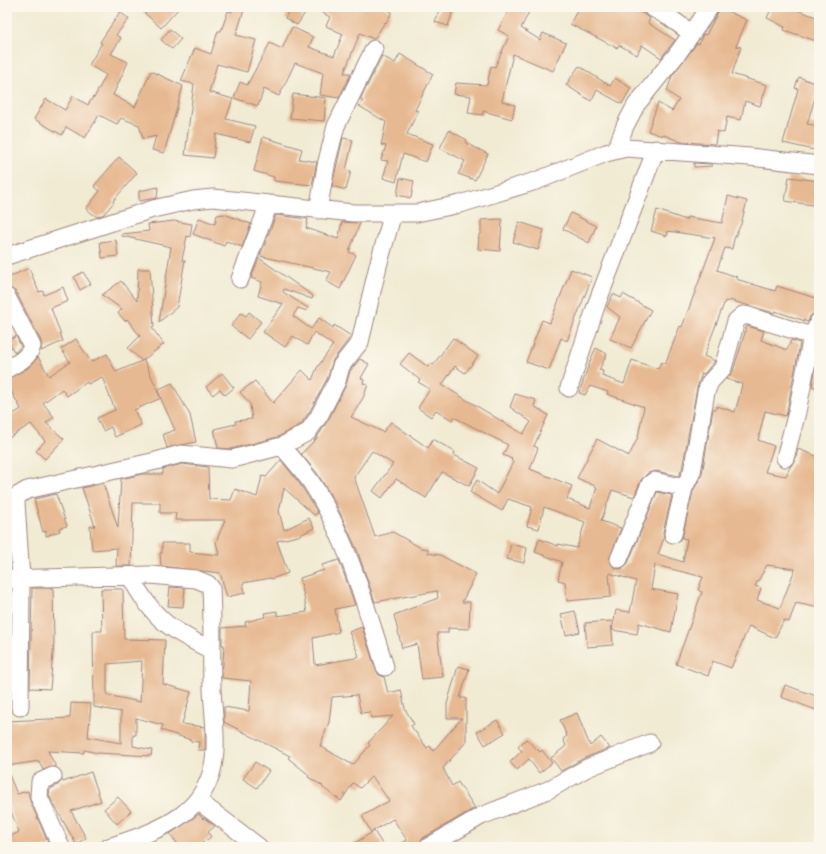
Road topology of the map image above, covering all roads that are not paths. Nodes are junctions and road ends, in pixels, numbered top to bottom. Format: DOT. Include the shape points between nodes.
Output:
graph roads {
  1 [pos="651,7"];
  2 [pos="710,7"];
  3 [pos="691,33"];
  4 [pos="374,49"];
  5 [pos="656,149"];
  6 [pos="616,150"];
  7 [pos="819,165"];
  8 [pos="269,204"];
  9 [pos="318,210"];
  10 [pos="393,213"];
  11 [pos="7,256"];
  12 [pos="240,279"];
  13 [pos="7,297"];
  14 [pos="815,328"];
  15 [pos="7,369"];
  16 [pos="569,388"];
  17 [pos="282,446"];
  18 [pos="785,458"];
  19 [pos="684,488"];
  20 [pos="673,534"];
  21 [pos="619,558"];
  22 [pos="130,576"];
  23 [pos="14,579"];
  24 [pos="210,650"];
  25 [pos="385,667"];
  26 [pos="20,707"];
  27 [pos="650,743"];
  28 [pos="52,776"];
  29 [pos="197,800"];
  30 [pos="61,847"];
  31 [pos="109,847"];
  32 [pos="259,847"];
  33 [pos="428,847"];
  1 -- 3 [label="street"];
  2 -- 3 [label="street"];
  3 -- 6 [label="street" via="636,105"];
  4 -- 9 [label="street" via="336,126"];
  5 -- 6 [label="street"];
  5 -- 7 [label="street"];
  5 -- 16 [label="street" via="597,303"];
  6 -- 10 [label="street" via="536,181 460,204 417,213"];
  8 -- 9 [label="street"];
  8 -- 11 [label="street" via="213,198 193,200 153,209"];
  8 -- 12 [label="street"];
  9 -- 10 [label="street"];
  10 -- 17 [label="street" via="360,342 341,366 312,427 308,432"];
  13 -- 15 [label="street" via="32,346 26,358"];
  14 -- 18 [label="street"];
  14 -- 19 [label="street" via="743,315 736,321 723,368 710,382 706,392 692,472"];
  17 -- 23 [label="street" via="232,459 193,454 172,455 156,462 19,493 16,502"];
  17 -- 25 [label="street" via="316,489 346,549"];
  19 -- 20 [label="street"];
  19 -- 21 [label="street" via="654,481 650,484"];
  22 -- 23 [label="street"];
  22 -- 24 [label="street" via="139,593 163,623"];
  22 -- 24 [label="street" via="196,579 208,584 211,596"];
  23 -- 26 [label="street"];
  24 -- 29 [label="street" via="215,750 211,773"];
  27 -- 33 [label="street" via="587,768 548,790 481,816"];
  28 -- 30 [label="street" via="40,782 39,797"];
  29 -- 31 [label="street" via="184,813 157,831"];
  29 -- 32 [label="street"];
}
